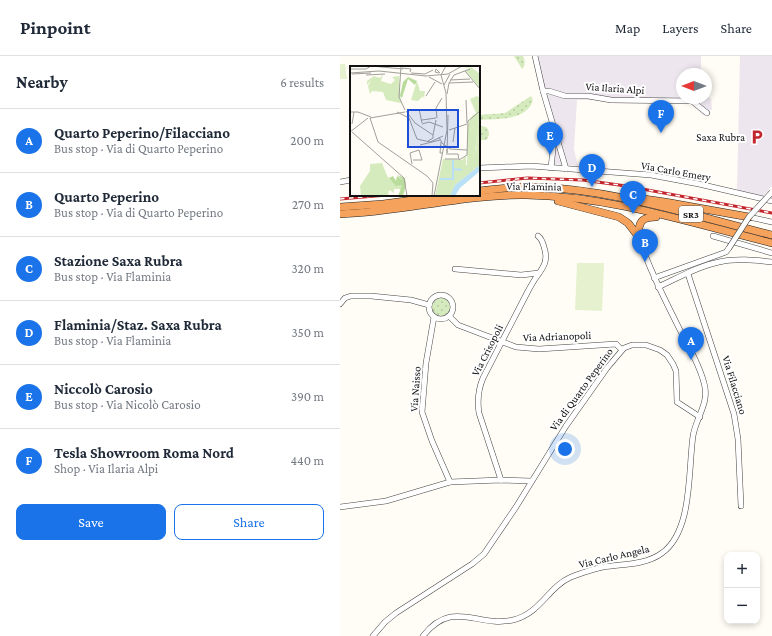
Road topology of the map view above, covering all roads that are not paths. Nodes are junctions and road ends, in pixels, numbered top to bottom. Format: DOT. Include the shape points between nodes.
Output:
graph roads {
  1 [pos="534,56"];
  2 [pos="543,91"];
  3 [pos="707,113"];
  4 [pos="551,117"];
  5 [pos="480,168"];
  6 [pos="551,168"];
  7 [pos="566,169"];
  8 [pos="350,180"];
  9 [pos="340,182"];
  10 [pos="480,191"];
  11 [pos="772,192"];
  12 [pos="526,195"];
  13 [pos="443,196"];
  14 [pos="609,196"];
  15 [pos="772,201"];
  16 [pos="340,207"];
  17 [pos="340,214"];
  18 [pos="665,216"];
  19 [pos="749,217"];
  20 [pos="772,222"];
  21 [pos="772,235"];
  22 [pos="538,236"];
  23 [pos="638,236"];
  24 [pos="713,236"];
  25 [pos="772,243"];
  26 [pos="772,253"];
  27 [pos="772,262"];
  28 [pos="455,269"];
  29 [pos="539,273"];
  30 [pos="688,274"];
  31 [pos="654,278"];
  32 [pos="658,287"];
  33 [pos="340,304"];
  34 [pos="429,305"];
  35 [pos="449,316"];
  36 [pos="434,317"];
  37 [pos="501,343"];
  38 [pos="622,350"];
  39 [pos="700,417"];
  40 [pos="501,480"];
  41 [pos="531,481"];
  42 [pos="450,482"];
  43 [pos="741,506"];
  44 [pos="340,507"];
  45 [pos="373,636"];
  46 [pos="423,636"];
  1 -- 2 [label="street"];
  2 -- 3 [label="street, Via Ilaria Alpi" via="565,96 611,100 692,102"];
  2 -- 4 [label="street"];
  4 -- 6 [label="street"];
  4 -- 7 [label="street"];
  5 -- 6 [label="street, Via Carlo Emery"];
  6 -- 7 [label="street, Via Carlo Emery"];
  7 -- 15 [label="street, Via Carlo Emery" via="651,175"];
  8 -- 9 [label="street"];
  10 -- 14 [label="highway, Via Flaminia / SR3" via="533,187 571,189"];
  11 -- 19 [label="street, bridge"];
  12 -- 17 [label="highway, Via Flaminia / SR3"];
  12 -- 18 [label="highway, Via Flaminia / SR3" via="579,199"];
  12 -- 23 [label="highway" via="569,203 619,217 628,223"];
  13 -- 16 [label="highway"];
  14 -- 19 [label="highway" via="648,199"];
  14 -- 21 [label="highway, Via Flaminia / SR3"];
  18 -- 23 [label="highway" via="642,220"];
  18 -- 25 [label="highway, Via Flaminia / SR3"];
  19 -- 20 [label="street"];
  19 -- 31 [label="street, bridge" via="726,252"];
  22 -- 29 [label="street, Via Crisopoli" via="542,240 547,257 545,266"];
  23 -- 31 [label="street"];
  24 -- 26 [label="street"];
  27 -- 30 [label="street" via="724,261 704,266"];
  28 -- 29 [label="street" via="521,275"];
  29 -- 37 [label="street, Via Crisopoli"];
  30 -- 32 [label="street"];
  30 -- 43 [label="street, Via Filacciano" via="734,414 738,439"];
  31 -- 32 [label="street"];
  32 -- 39 [label="street" via="696,359 706,397"];
  33 -- 34 [label="street" via="351,296 411,300"];
  34 -- 35 [label="street" via="435,296 445,296 451,300 453,306"];
  34 -- 36 [label="street"];
  35 -- 36 [label="street" via="442,319"];
  35 -- 37 [label="street, Via Adrianopoli" via="458,325"];
  36 -- 42 [label="street, Via Naisso" via="422,412"];
  37 -- 38 [label="street, Via Adrianopoli" via="516,347 539,348 616,344"];
  37 -- 40 [label="street, Via Crisopoli" via="480,384 477,400"];
  38 -- 39 [label="street, Via di Quarto Peperino" via="641,344 663,352 675,369 677,402"];
  38 -- 41 [label="street, Via di Quarto Peperino" via="566,426"];
  39 -- 46 [label="street, Via Carlo Angela" via="693,434 689,487 683,520 676,538 665,551 646,561 586,571 570,577 523,616 491,621 465,616 449,617 431,626"];
  40 -- 41 [label="street"];
  40 -- 42 [label="street"];
  41 -- 45 [label="street, Via di Quarto Peperino" via="484,554 396,613"];
  42 -- 44 [label="street" via="386,501"];
}
